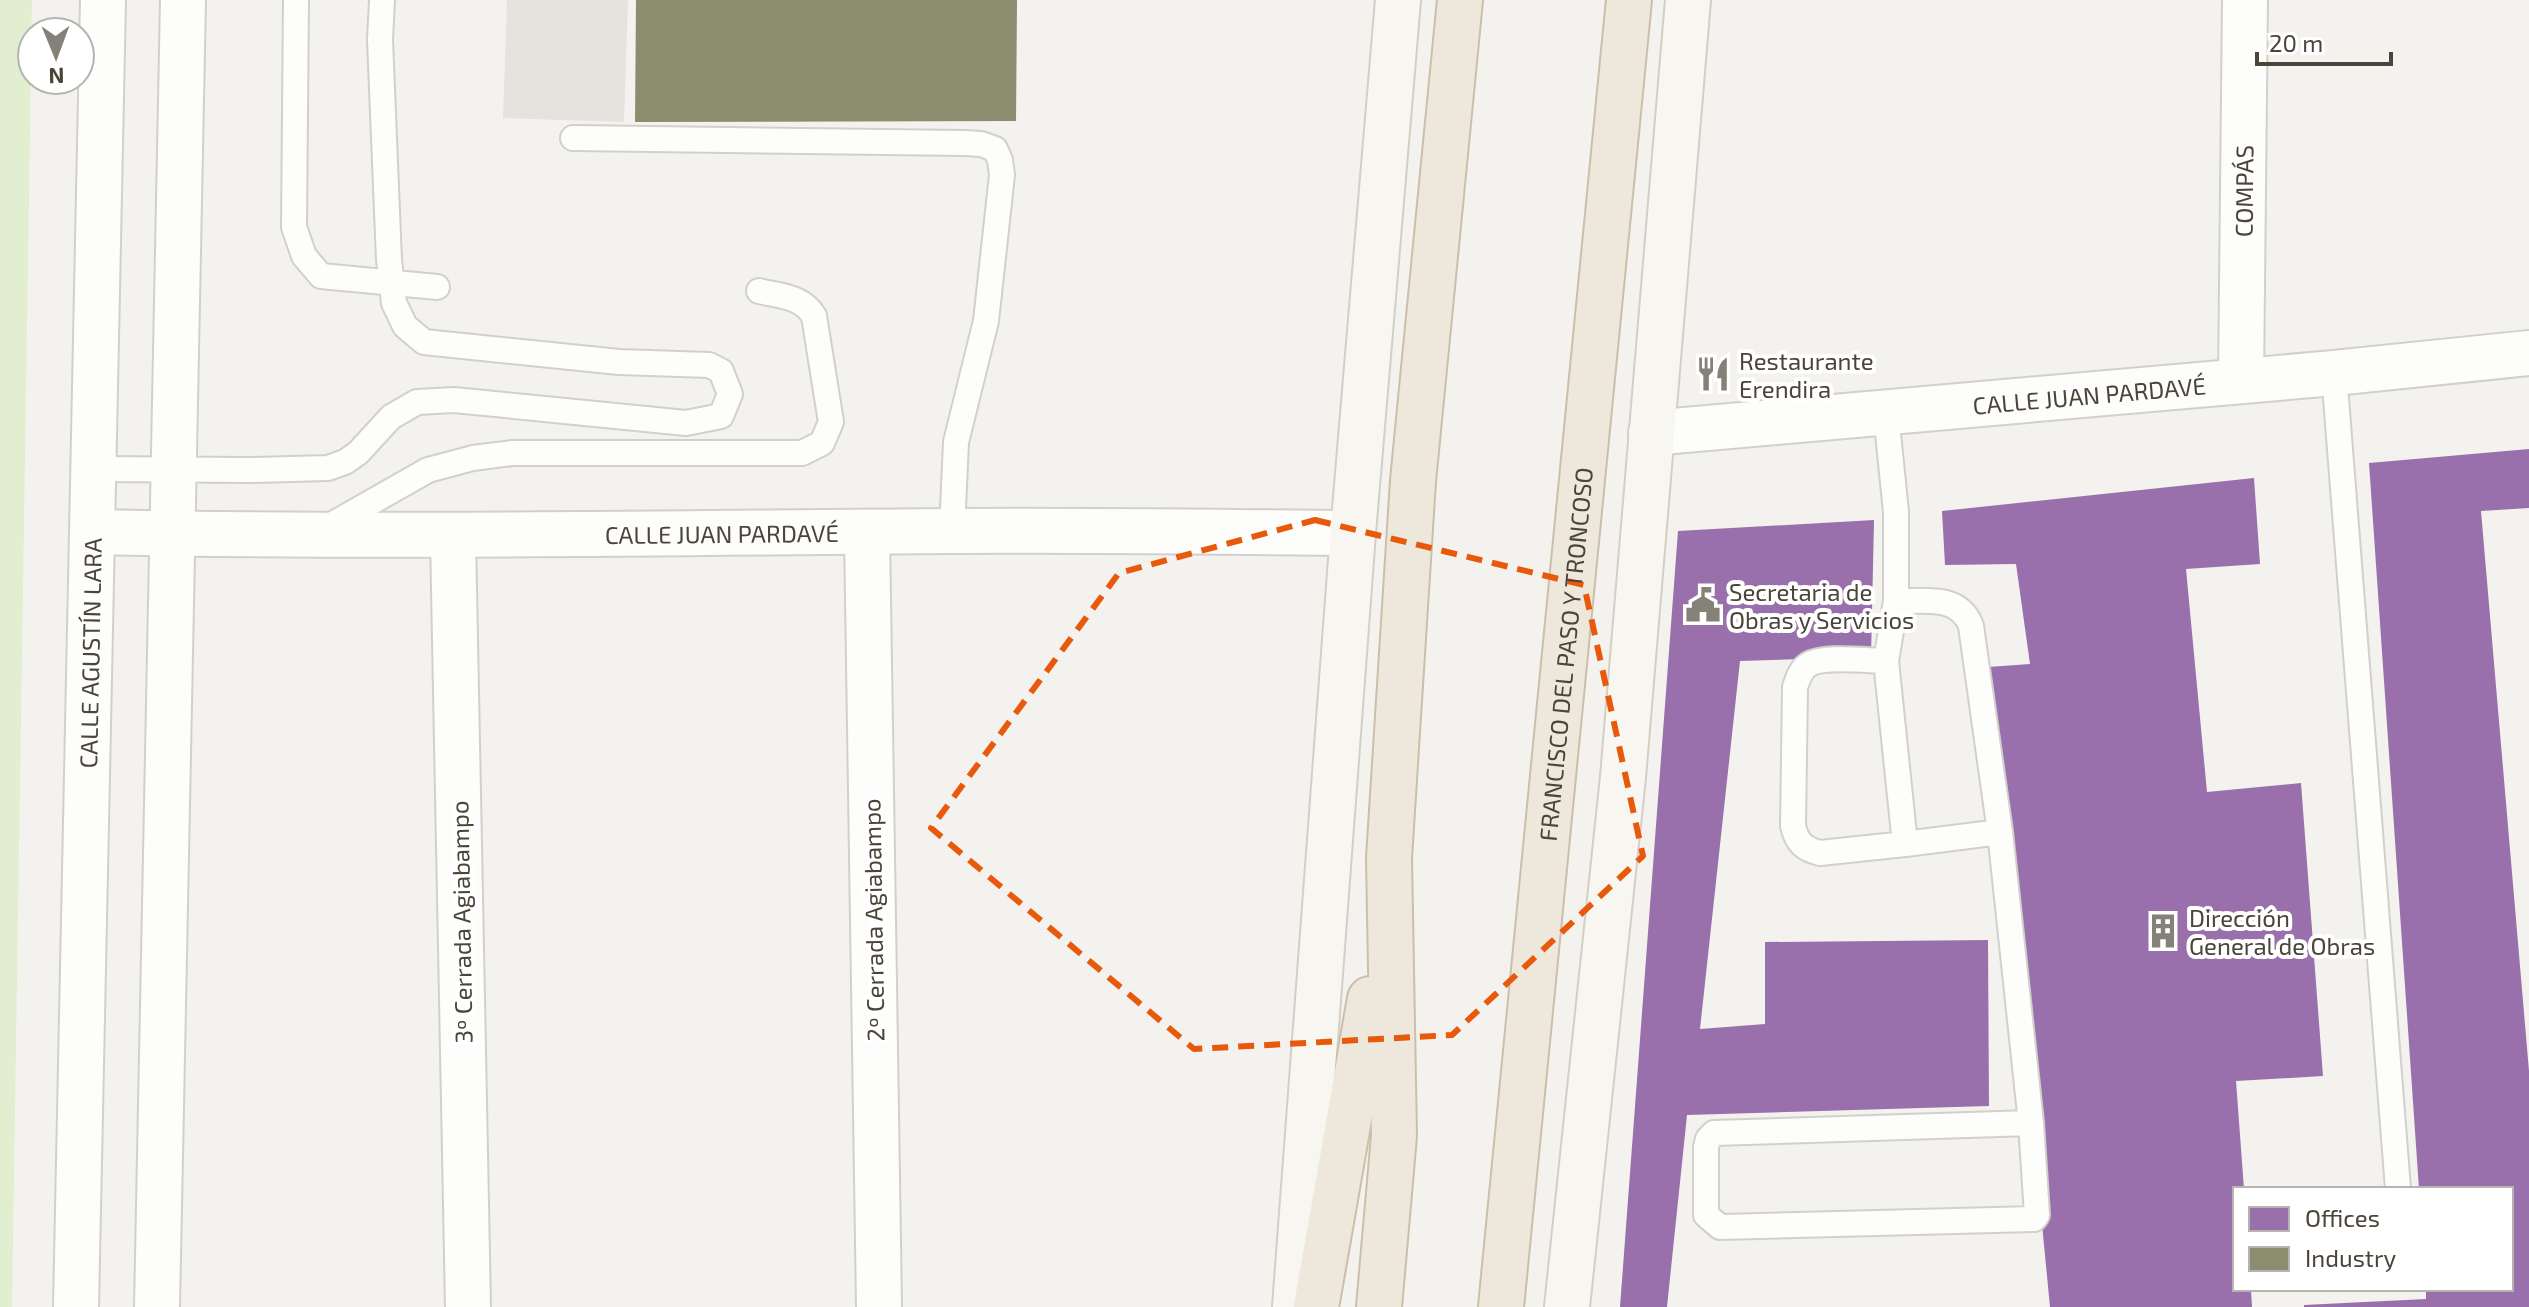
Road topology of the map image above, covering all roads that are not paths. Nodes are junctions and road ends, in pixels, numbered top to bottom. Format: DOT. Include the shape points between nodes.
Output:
graph roads {
  1 [pos="103,0"];
  2 [pos="183,0"];
  3 [pos="296,0"];
  4 [pos="382,0"];
  5 [pos="1398,0"];
  6 [pos="1460,0"];
  7 [pos="1629,0"];
  8 [pos="1688,0"];
  9 [pos="2245,0"];
  10 [pos="573,138"];
  11 [pos="392,283"];
  12 [pos="437,287"];
  13 [pos="759,291"];
  14 [pos="2529,353"];
  15 [pos="2334,373"];
  16 [pos="2241,381"];
  17 [pos="1886,414"];
  18 [pos="1651,433"];
  19 [pos="93,469"];
  20 [pos="174,469"];
  21 [pos="952,531"];
  22 [pos="92,532"];
  23 [pos="317,533"];
  24 [pos="867,533"];
  25 [pos="1353,533"];
  26 [pos="172,534"];
  27 [pos="453,537"];
  28 [pos="1896,601"];
  29 [pos="1886,661"];
  30 [pos="2000,832"];
  31 [pos="1905,844"];
  32 [pos="1389,858"];
  33 [pos="2031,1123"];
  34 [pos="2398,1187"];
  35 [pos="76,1307"];
  36 [pos="157,1307"];
  37 [pos="468,1307"];
  38 [pos="879,1307"];
  39 [pos="1295,1307"];
  40 [pos="1316,1307"];
  41 [pos="1379,1307"];
  42 [pos="1501,1307"];
  43 [pos="1567,1307"];
  1 -- 19 [label="street, CALLE AGUSTÍN LARA"];
  2 -- 20 [label="street"];
  3 -- 11 [label="lane" via="294,227 304,256 321,276"];
  4 -- 11 [label="lane"];
  5 -- 25 [label="main road"];
  6 -- 32 [label="highway" via="1413,481"];
  7 -- 42 [label="highway, FRANCISCO DEL PASO Y TRONCOSO"];
  8 -- 18 [label="main road"];
  9 -- 16 [label="street, COMPÁS"];
  10 -- 21 [label="lane" via="965,143 995,149 1002,175 986,321 956,442"];
  11 -- 12 [label="lane"];
  11 -- 20 [label="lane" via="405,326 424,342 619,362 709,365 721,371 730,394 721,416 686,423 454,400 417,402 391,417 358,453 328,468"];
  13 -- 23 [label="lane" via="795,299 814,316 831,422 822,443 802,453 512,453 473,458 428,470"];
  14 -- 15 [label="street, CALLE JUAN PARDAVÉ"];
  15 -- 16 [label="street, CALLE JUAN PARDAVÉ"];
  15 -- 34 [label="lane"];
  16 -- 17 [label="street, CALLE JUAN PARDAVÉ"];
  17 -- 18 [label="street, CALLE JUAN PARDAVÉ"];
  17 -- 28 [label="lane" via="1896,512"];
  18 -- 43 [label="main road" via="1623,777"];
  19 -- 20 [label="lane"];
  19 -- 22 [label="street, CALLE AGUSTÍN LARA"];
  20 -- 26 [label="street"];
  21 -- 24 [label="street, CALLE JUAN PARDAVÉ"];
  21 -- 25 [label="street, CALLE JUAN PARDAVÉ"];
  22 -- 26 [label="street, CALLE JUAN PARDAVÉ"];
  22 -- 35 [label="street, CALLE AGUSTÍN LARA"];
  23 -- 26 [label="street, CALLE JUAN PARDAVÉ"];
  23 -- 27 [label="street, CALLE JUAN PARDAVÉ"];
  24 -- 27 [label="street, CALLE JUAN PARDAVÉ"];
  24 -- 38 [label="street, 2º Cerrada Agiabampo"];
  25 -- 39 [label="main road"];
  26 -- 36 [label="street"];
  27 -- 37 [label="street, 3º Cerrada Agiabampo"];
  28 -- 29 [label="lane"];
  28 -- 30 [label="lane" via="1943,602 1966,614"];
  29 -- 31 [label="lane"];
  29 -- 31 [label="lane" via="1822,661 1799,674 1793,826 1796,840 1820,853"];
  30 -- 31 [label="lane"];
  30 -- 33 [label="lane"];
  32 -- 40 [label="highway" via="1365,1043"];
  32 -- 41 [label="highway" via="1394,1136"];
  33 -- 33 [label="lane" via="1714,1133 1706,1147 1706,1215 1720,1227 2034,1219 2038,1209"];
}
